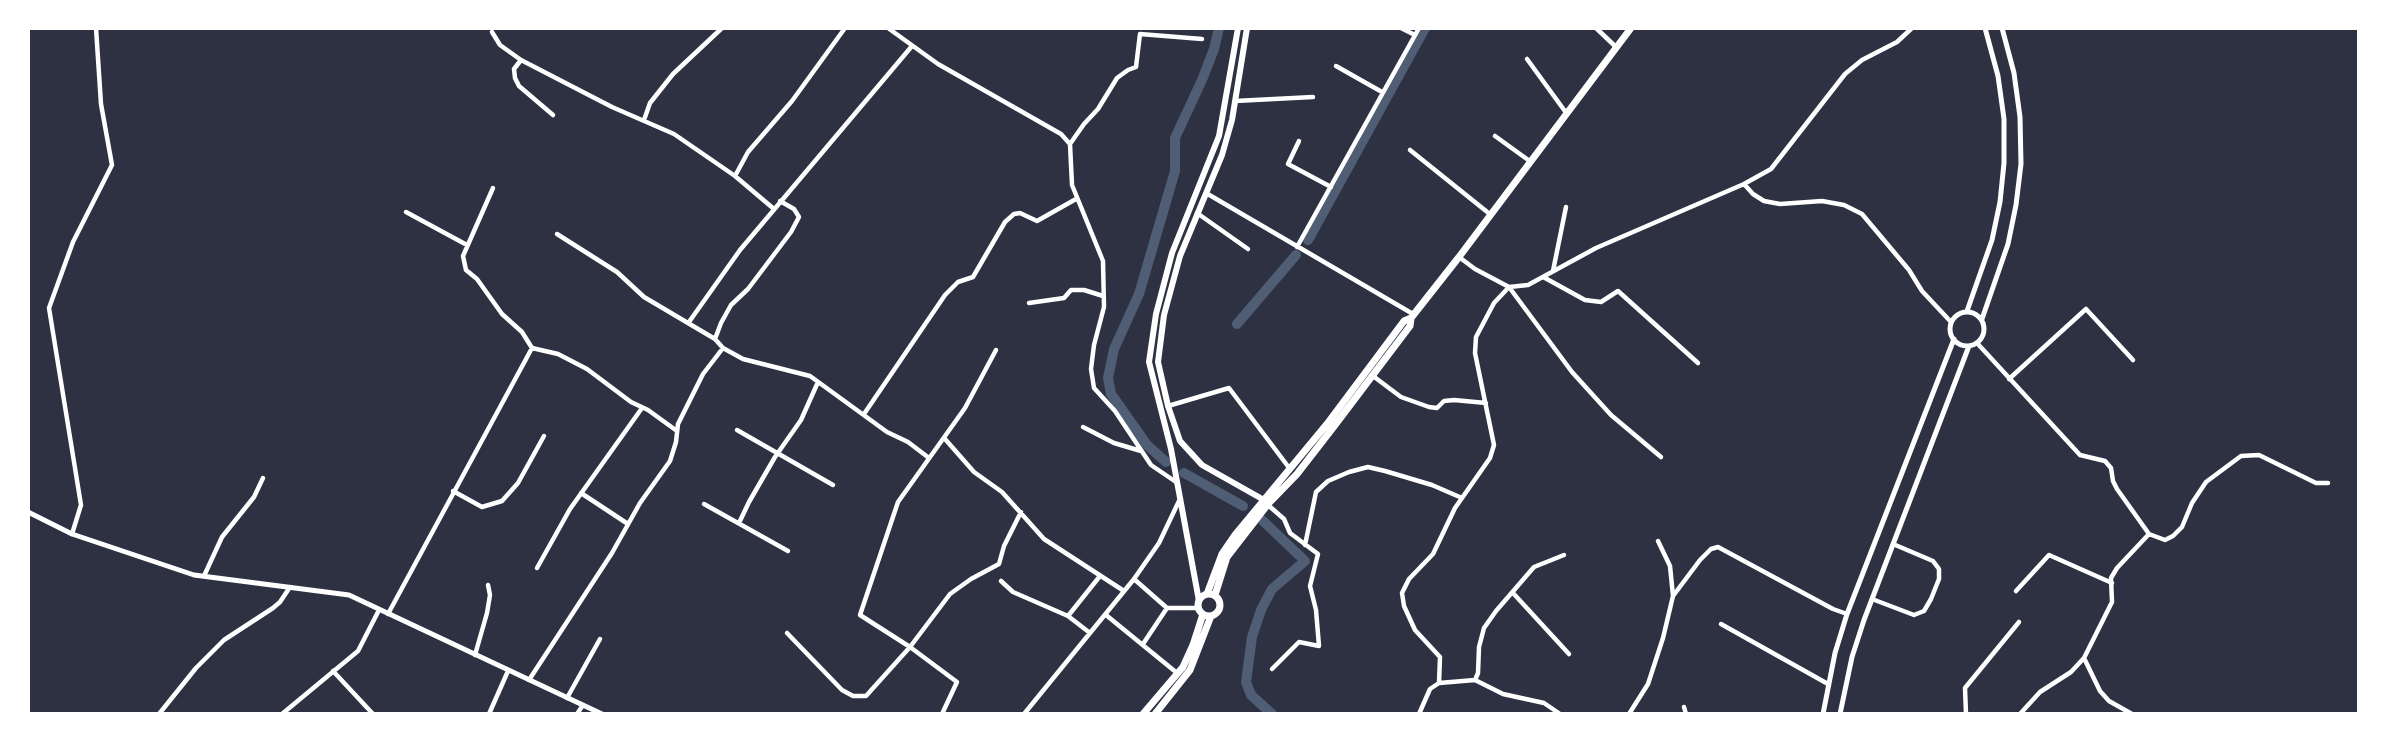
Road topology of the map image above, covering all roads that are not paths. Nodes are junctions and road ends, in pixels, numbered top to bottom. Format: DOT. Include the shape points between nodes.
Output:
graph roads {
  1 [pos="96,28"];
  2 [pos="722,28"];
  3 [pos="845,28"];
  4 [pos="888,28"];
  5 [pos="1238,28"];
  6 [pos="1247,28"];
  7 [pos="1401,28"];
  8 [pos="1419,28"];
  9 [pos="1596,28"];
  10 [pos="1631,28"];
  11 [pos="1912,28"];
  12 [pos="1985,28"];
  13 [pos="2002,28"];
  14 [pos="492,32"];
  15 [pos="1415,35"];
  16 [pos="1202,39"];
  17 [pos="912,46"];
  18 [pos="1617,48"];
  19 [pos="1527,59"];
  20 [pos="521,60"];
  21 [pos="1336,66"];
  22 [pos="1382,92"];
  23 [pos="1313,97"];
  24 [pos="1235,101"];
  25 [pos="1567,114"];
  26 [pos="553,115"];
  27 [pos="644,120"];
  28 [pos="1495,136"];
  29 [pos="1299,141"];
  30 [pos="1070,144"];
  31 [pos="1410,150"];
  32 [pos="1531,162"];
  33 [pos="735,176"];
  34 [pos="1744,184"];
  35 [pos="1331,187"];
  36 [pos="493,188"];
  37 [pos="1197,190"];
  38 [pos="1205,192"];
  39 [pos="1077,199"];
  40 [pos="780,201"];
  41 [pos="1566,207"];
  42 [pos="774,209"];
  43 [pos="406,212"];
  44 [pos="1197,213"];
  45 [pos="1491,215"];
  46 [pos="557,234"];
  47 [pos="467,245"];
  48 [pos="1297,247"];
  49 [pos="1248,249"];
  50 [pos="1459,257"];
  51 [pos="1552,273"];
  52 [pos="1545,278"];
  53 [pos="1509,286"];
  54 [pos="1103,296"];
  55 [pos="1028,303"];
  56 [pos="1967,312"];
  57 [pos="1413,316"];
  58 [pos="1982,319"];
  59 [pos="689,322"];
  60 [pos="1951,322"];
  61 [pos="715,339"];
  62 [pos="1954,339"];
  63 [pos="1977,343"];
  64 [pos="1969,346"];
  65 [pos="532,348"];
  66 [pos="723,348"];
  67 [pos="996,350"];
  68 [pos="2133,360"];
  69 [pos="1698,363"];
  70 [pos="1373,376"];
  71 [pos="2009,379"];
  72 [pos="818,382"];
  73 [pos="1486,403"];
  74 [pos="1168,406"];
  75 [pos="642,408"];
  76 [pos="863,414"];
  77 [pos="1083,428"];
  78 [pos="737,430"];
  79 [pos="677,431"];
  80 [pos="544,436"];
  81 [pos="944,439"];
  82 [pos="1142,451"];
  83 [pos="778,452"];
  84 [pos="1661,457"];
  85 [pos="929,458"];
  86 [pos="1290,470"];
  87 [pos="263,478"];
  88 [pos="1176,482"];
  89 [pos="2328,483"];
  90 [pos="833,485"];
  91 [pos="453,491"];
  92 [pos="581,493"];
  93 [pos="1462,498"];
  94 [pos="1180,500"];
  95 [pos="1266,502"];
  96 [pos="704,504"];
  97 [pos="28,512"];
  98 [pos="1021,512"];
  99 [pos="739,523"];
  100 [pos="628,524"];
  101 [pos="72,534"];
  102 [pos="2149,534"];
  103 [pos="1658,541"];
  104 [pos="1893,544"];
  105 [pos="1305,545"];
  106 [pos="788,551"];
  107 [pos="1563,555"];
  108 [pos="537,568"];
  109 [pos="204,576"];
  110 [pos="1100,576"];
  111 [pos="1133,579"];
  112 [pos="1001,581"];
  113 [pos="2112,583"];
  114 [pos="488,585"];
  115 [pos="290,586"];
  116 [pos="1124,591"];
  117 [pos="2016,591"];
  118 [pos="1513,593"];
  119 [pos="1211,594"];
  120 [pos="1673,596"];
  121 [pos="1872,599"];
  122 [pos="1167,608"];
  123 [pos="379,610"];
  124 [pos="1203,610"];
  125 [pos="387,614"];
  126 [pos="1847,614"];
  127 [pos="1106,615"];
  128 [pos="1068,616"];
  129 [pos="2020,622"];
  130 [pos="1721,624"];
  131 [pos="787,633"];
  132 [pos="1090,633"];
  133 [pos="600,639"];
  134 [pos="1143,644"];
  135 [pos="910,647"];
  136 [pos="1569,654"];
  137 [pos="475,655"];
  138 [pos="2084,658"];
  139 [pos="1272,669"];
  140 [pos="333,670"];
  141 [pos="508,671"];
  142 [pos="1177,673"];
  143 [pos="529,680"];
  144 [pos="1475,680"];
  145 [pos="1439,683"];
  146 [pos="1828,684"];
  147 [pos="567,698"];
  148 [pos="583,705"];
  149 [pos="1684,707"];
  150 [pos="945,713"];
  151 [pos="159,714"];
  152 [pos="282,714"];
  153 [pos="373,714"];
  154 [pos="489,714"];
  155 [pos="577,714"];
  156 [pos="602,714"];
  157 [pos="1024,714"];
  158 [pos="1143,714"];
  159 [pos="1155,714"];
  160 [pos="1419,714"];
  161 [pos="1560,714"];
  162 [pos="1629,714"];
  163 [pos="1686,714"];
  164 [pos="1823,714"];
  165 [pos="1840,714"];
  166 [pos="1966,714"];
  167 [pos="2020,714"];
  168 [pos="2132,714"];
  1 -- 101 [label="street" via="101,104 112,165 73,242 49,308 81,505"];
  2 -- 27 [label="street" via="673,74 650,103"];
  3 -- 33 [label="street" via="748,152"];
  4 -- 17 [label="street"];
  5 -- 37 [label="main road" via="1219,136"];
  6 -- 24 [label="main road"];
  7 -- 15 [label="street"];
  8 -- 15 [label="street"];
  9 -- 18 [label="street"];
  10 -- 18 [label="main road"];
  11 -- 34 [label="street" via="1845,74 1771,169"];
  12 -- 56 [label="street" via="2004,119 2004,163 1992,240"];
  13 -- 58 [label="street" via="2014,73 2021,164 2008,244"];
  14 -- 20 [label="street" via="500,45"];
  15 -- 22 [label="street"];
  16 -- 30 [label="street" via="1140,34 1136,67 1117,78"];
  17 -- 30 [label="street" via="1061,134"];
  17 -- 40 [label="street"];
  18 -- 25 [label="main road"];
  19 -- 25 [label="street"];
  20 -- 26 [label="street" via="514,78"];
  20 -- 27 [label="street"];
  21 -- 22 [label="street"];
  22 -- 35 [label="street"];
  23 -- 24 [label="street"];
  24 -- 38 [label="main road" via="1222,155"];
  25 -- 32 [label="main road"];
  27 -- 33 [label="street" via="674,134"];
  28 -- 32 [label="street"];
  29 -- 35 [label="street" via="1288,164"];
  30 -- 39 [label="street" via="1069,168"];
  31 -- 45 [label="street"];
  32 -- 45 [label="main road"];
  33 -- 42 [label="street"];
  34 -- 51 [label="street" via="1596,248"];
  34 -- 60 [label="street" via="1764,201 1822,201 1862,214"];
  35 -- 48 [label="street"];
  36 -- 47 [label="street"];
  37 -- 38 [label="main road"];
  37 -- 88 [label="main road" via="1168,265 1149,362"];
  38 -- 44 [label="main road"];
  38 -- 48 [label="street"];
  39 -- 54 [label="street" via="1103,261"];
  39 -- 76 [label="street" via="1037,220 1020,213 1005,222 973,277 958,282 945,295"];
  40 -- 42 [label="street"];
  40 -- 61 [label="street" via="799,217 732,305"];
  41 -- 51 [label="street"];
  42 -- 59 [label="street"];
  43 -- 47 [label="street"];
  44 -- 49 [label="street"];
  44 -- 74 [label="main road" via="1164,315 1158,362"];
  45 -- 50 [label="main road"];
  46 -- 59 [label="street" via="617,272 644,297"];
  47 -- 65 [label="street" via="463,256 466,270"];
  48 -- 57 [label="street"];
  50 -- 53 [label="street"];
  50 -- 57 [label="main road"];
  51 -- 52 [label="street"];
  52 -- 53 [label="street"];
  52 -- 69 [label="street" via="1586,300 1601,302 1618,291"];
  53 -- 73 [label="street" via="1476,337"];
  53 -- 84 [label="street" via="1572,372 1611,415"];
  54 -- 55 [label="street" via="1071,290 1064,298"];
  54 -- 82 [label="street" via="1091,369 1094,388"];
  56 -- 58 [label="street"];
  56 -- 60 [label="street"];
  57 -- 70 [label="main road"];
  57 -- 86 [label="main road" via="1404,321"];
  58 -- 63 [label="street" via="1985,328"];
  59 -- 61 [label="street"];
  60 -- 62 [label="street"];
  61 -- 66 [label="street"];
  62 -- 64 [label="street"];
  62 -- 126 [label="street"];
  63 -- 64 [label="street"];
  63 -- 71 [label="street"];
  64 -- 104 [label="street"];
  65 -- 75 [label="street" via="558,354 587,369"];
  65 -- 91 [label="street"];
  66 -- 72 [label="street" via="743,359"];
  66 -- 79 [label="street" via="703,374"];
  67 -- 81 [label="street"];
  68 -- 71 [label="street" via="2086,309"];
  70 -- 73 [label="street" via="1401,397 1429,407 1454,400"];
  70 -- 95 [label="main road" via="1297,474"];
  71 -- 102 [label="street" via="2080,455 2105,461 2117,489"];
  72 -- 76 [label="street"];
  72 -- 83 [label="street" via="801,421"];
  73 -- 93 [label="street" via="1494,445"];
  74 -- 86 [label="street" via="1229,388"];
  74 -- 95 [label="main road" via="1180,441 1202,465"];
  75 -- 79 [label="street"];
  75 -- 92 [label="street"];
  76 -- 85 [label="street"];
  77 -- 82 [label="street"];
  78 -- 83 [label="street"];
  79 -- 100 [label="street" via="670,461"];
  80 -- 91 [label="street" via="518,483 502,501 482,507"];
  81 -- 85 [label="street"];
  81 -- 98 [label="street"];
  82 -- 88 [label="street" via="1151,466"];
  83 -- 90 [label="street"];
  83 -- 99 [label="street"];
  85 -- 135 [label="street" via="898,502 860,615"];
  86 -- 95 [label="main road"];
  87 -- 109 [label="street" via="222,537"];
  88 -- 94 [label="main road"];
  89 -- 102 [label="street" via="2316,483 2259,456 2241,456 2206,482 2173,536 2165,540"];
  91 -- 125 [label="street"];
  92 -- 100 [label="street"];
  92 -- 108 [label="street"];
  93 -- 105 [label="street" via="1368,467 1349,472 1316,492"];
  93 -- 145 [label="street" via="1433,554 1418,567 1402,593 1415,630 1440,657"];
  94 -- 111 [label="street" via="1159,543"];
  94 -- 124 [label="main road"];
  95 -- 105 [label="street"];
  95 -- 119 [label="main road" via="1222,554"];
  96 -- 99 [label="street"];
  97 -- 101 [label="street"];
  98 -- 110 [label="street" via="1044,539"];
  98 -- 135 [label="street" via="999,564 950,593"];
  99 -- 106 [label="street"];
  100 -- 143 [label="street"];
  101 -- 109 [label="street"];
  102 -- 113 [label="street" via="2117,568"];
  103 -- 120 [label="street" via="1670,566"];
  104 -- 121 [label="street"];
  104 -- 121 [label="street" via="1933,561 1939,579 1924,611 1914,615"];
  105 -- 139 [label="street" via="1318,554 1310,586 1319,646 1299,642"];
  107 -- 118 [label="street" via="1534,567"];
  109 -- 115 [label="street"];
  110 -- 116 [label="street"];
  110 -- 128 [label="street"];
  111 -- 116 [label="street"];
  111 -- 122 [label="street"];
  112 -- 128 [label="street" via="1013,592"];
  113 -- 117 [label="street" via="2049,555"];
  113 -- 138 [label="street" via="2112,601"];
  114 -- 137 [label="street" via="487,613"];
  115 -- 123 [label="street" via="349,595"];
  115 -- 151 [label="street" via="273,608 224,640"];
  116 -- 127 [label="street"];
  118 -- 136 [label="street"];
  118 -- 144 [label="street" via="1484,628"];
  119 -- 124 [label="main road"];
  119 -- 124 [label="main road" via="1221,607 1217,613"];
  120 -- 126 [label="street" via="1700,560 1718,547"];
  120 -- 162 [label="street" via="1648,684"];
  121 -- 165 [label="street" via="1852,657"];
  122 -- 124 [label="street"];
  122 -- 134 [label="street"];
  123 -- 125 [label="street"];
  123 -- 140 [label="street" via="358,651"];
  124 -- 142 [label="main road" via="1193,645"];
  124 -- 159 [label="main road" via="1190,670"];
  125 -- 137 [label="street"];
  126 -- 146 [label="street"];
  127 -- 132 [label="street"];
  127 -- 134 [label="street"];
  128 -- 132 [label="street"];
  129 -- 166 [label="street" via="1965,688"];
  130 -- 146 [label="street"];
  131 -- 135 [label="street" via="853,696 866,696"];
  132 -- 157 [label="street"];
  133 -- 147 [label="street"];
  134 -- 142 [label="street"];
  135 -- 150 [label="street" via="957,682"];
  137 -- 141 [label="street"];
  138 -- 167 [label="street"];
  138 -- 168 [label="street" via="2100,691"];
  140 -- 152 [label="street"];
  140 -- 153 [label="street"];
  141 -- 143 [label="street"];
  141 -- 154 [label="street"];
  142 -- 158 [label="main road"];
  143 -- 147 [label="street"];
  144 -- 145 [label="street"];
  144 -- 161 [label="street" via="1503,694 1544,703"];
  145 -- 160 [label="street" via="1430,689"];
  146 -- 164 [label="street"];
  147 -- 148 [label="street"];
  148 -- 155 [label="street"];
  148 -- 156 [label="street"];
  149 -- 163 [label="street"];
}
